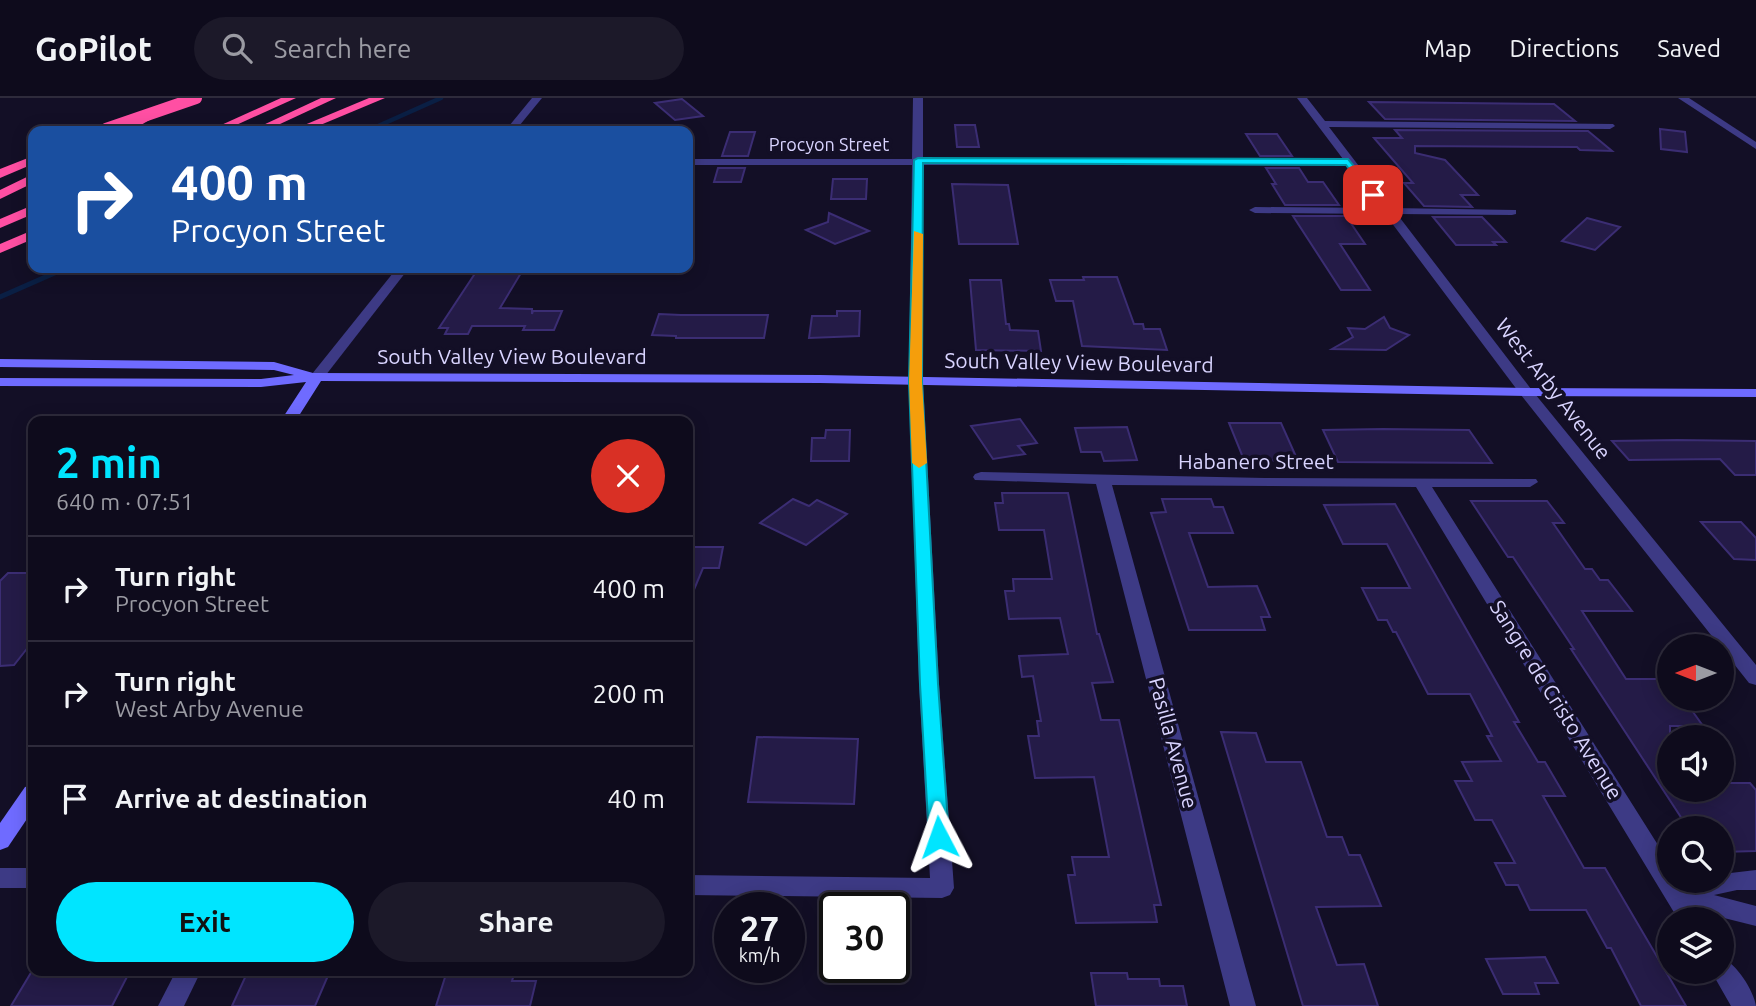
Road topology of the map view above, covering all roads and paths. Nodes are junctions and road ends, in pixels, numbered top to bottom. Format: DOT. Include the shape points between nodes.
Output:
graph roads {
  1 [pos="181,98"];
  2 [pos="196,98"];
  3 [pos="290,98"];
  4 [pos="330,98"];
  5 [pos="379,98"];
  6 [pos="537,98"];
  7 [pos="918,98"];
  8 [pos="1302,98"];
  9 [pos="1683,98"];
  10 [pos="1321,124"];
  11 [pos="116,126"];
  12 [pos="132,126"];
  13 [pos="226,126"];
  14 [pos="267,126"];
  15 [pos="309,126"];
  16 [pos="514,126"];
  17 [pos="1610,126"];
  18 [pos="1756,146"];
  19 [pos="918,160"];
  20 [pos="28,162"];
  21 [pos="693,162"];
  22 [pos="1348,162"];
  23 [pos="0,174"];
  24 [pos="28,181"];
  25 [pos="0,195"];
  26 [pos="1255,210"];
  27 [pos="28,211"];
  28 [pos="1386,211"];
  29 [pos="1512,212"];
  30 [pos="0,224"];
  31 [pos="28,236"];
  32 [pos="1,248"];
  33 [pos="399,273"];
  34 [pos="0,363"];
  35 [pos="317,377"];
  36 [pos="0,382"];
  37 [pos="916,382"];
  38 [pos="1525,392"];
  39 [pos="1756,393"];
  40 [pos="291,416"];
  41 [pos="981,477"];
  42 [pos="1103,480"];
  43 [pos="1421,482"];
  44 [pos="1530,482"];
  45 [pos="1756,678"];
  46 [pos="28,800"];
  47 [pos="0,841"];
  48 [pos="0,878"];
  49 [pos="28,878"];
  50 [pos="1756,880"];
  51 [pos="693,885"];
  52 [pos="1676,896"];
  53 [pos="1683,907"];
  54 [pos="1756,916"];
  55 [pos="186,976"];
  56 [pos="1731,984"];
  57 [pos="171,1006"];
  58 [pos="1243,1006"];
  59 [pos="1745,1006"];
  1 -- 12 [label="highway"];
  2 -- 11 [label="highway, bridge"];
  3 -- 13 [label="highway"];
  4 -- 14 [label="highway"];
  5 -- 15 [label="highway"];
  6 -- 16 [label="street"];
  7 -- 19 [label="street"];
  8 -- 10 [label="street, West Arby Avenue"];
  9 -- 18 [label="street"];
  10 -- 17 [label="street"];
  10 -- 22 [label="street, West Arby Avenue"];
  19 -- 21 [label="street, Procyon Street"];
  19 -- 22 [label="street, Procyon Street"];
  19 -- 37 [label="street"];
  20 -- 23 [label="highway"];
  22 -- 28 [label="street, West Arby Avenue"];
  24 -- 25 [label="highway"];
  26 -- 28 [label="street"];
  27 -- 30 [label="highway"];
  28 -- 29 [label="street"];
  28 -- 38 [label="street, West Arby Avenue"];
  31 -- 32 [label="highway"];
  33 -- 35 [label="street"];
  34 -- 35 [label="main road, South Valley View Boulevard" via="274,366"];
  35 -- 36 [label="main road, South Valley View Boulevard" via="261,383"];
  35 -- 37 [label="main road, South Valley View Boulevard"];
  35 -- 40 [label="main road"];
  37 -- 38 [label="main road, South Valley View Boulevard"];
  37 -- 51 [label="street" via="942,888"];
  38 -- 39 [label="main road, South Valley View Boulevard"];
  38 -- 45 [label="street, West Arby Avenue"];
  41 -- 42 [label="street, Habanero Street"];
  42 -- 43 [label="street, Habanero Street"];
  42 -- 58 [label="street, Pasilla Avenue"];
  43 -- 44 [label="street, Habanero Street"];
  43 -- 52 [label="street, Sangre de Cristo Avenue"];
  46 -- 47 [label="main road"];
  48 -- 49 [label="street"];
  50 -- 52 [label="street" via="1737,880"];
  52 -- 53 [label="street, Sangre de Cristo Avenue"];
  52 -- 54 [label="street"];
  55 -- 57 [label="street"];
  56 -- 59 [label="street"];
}
